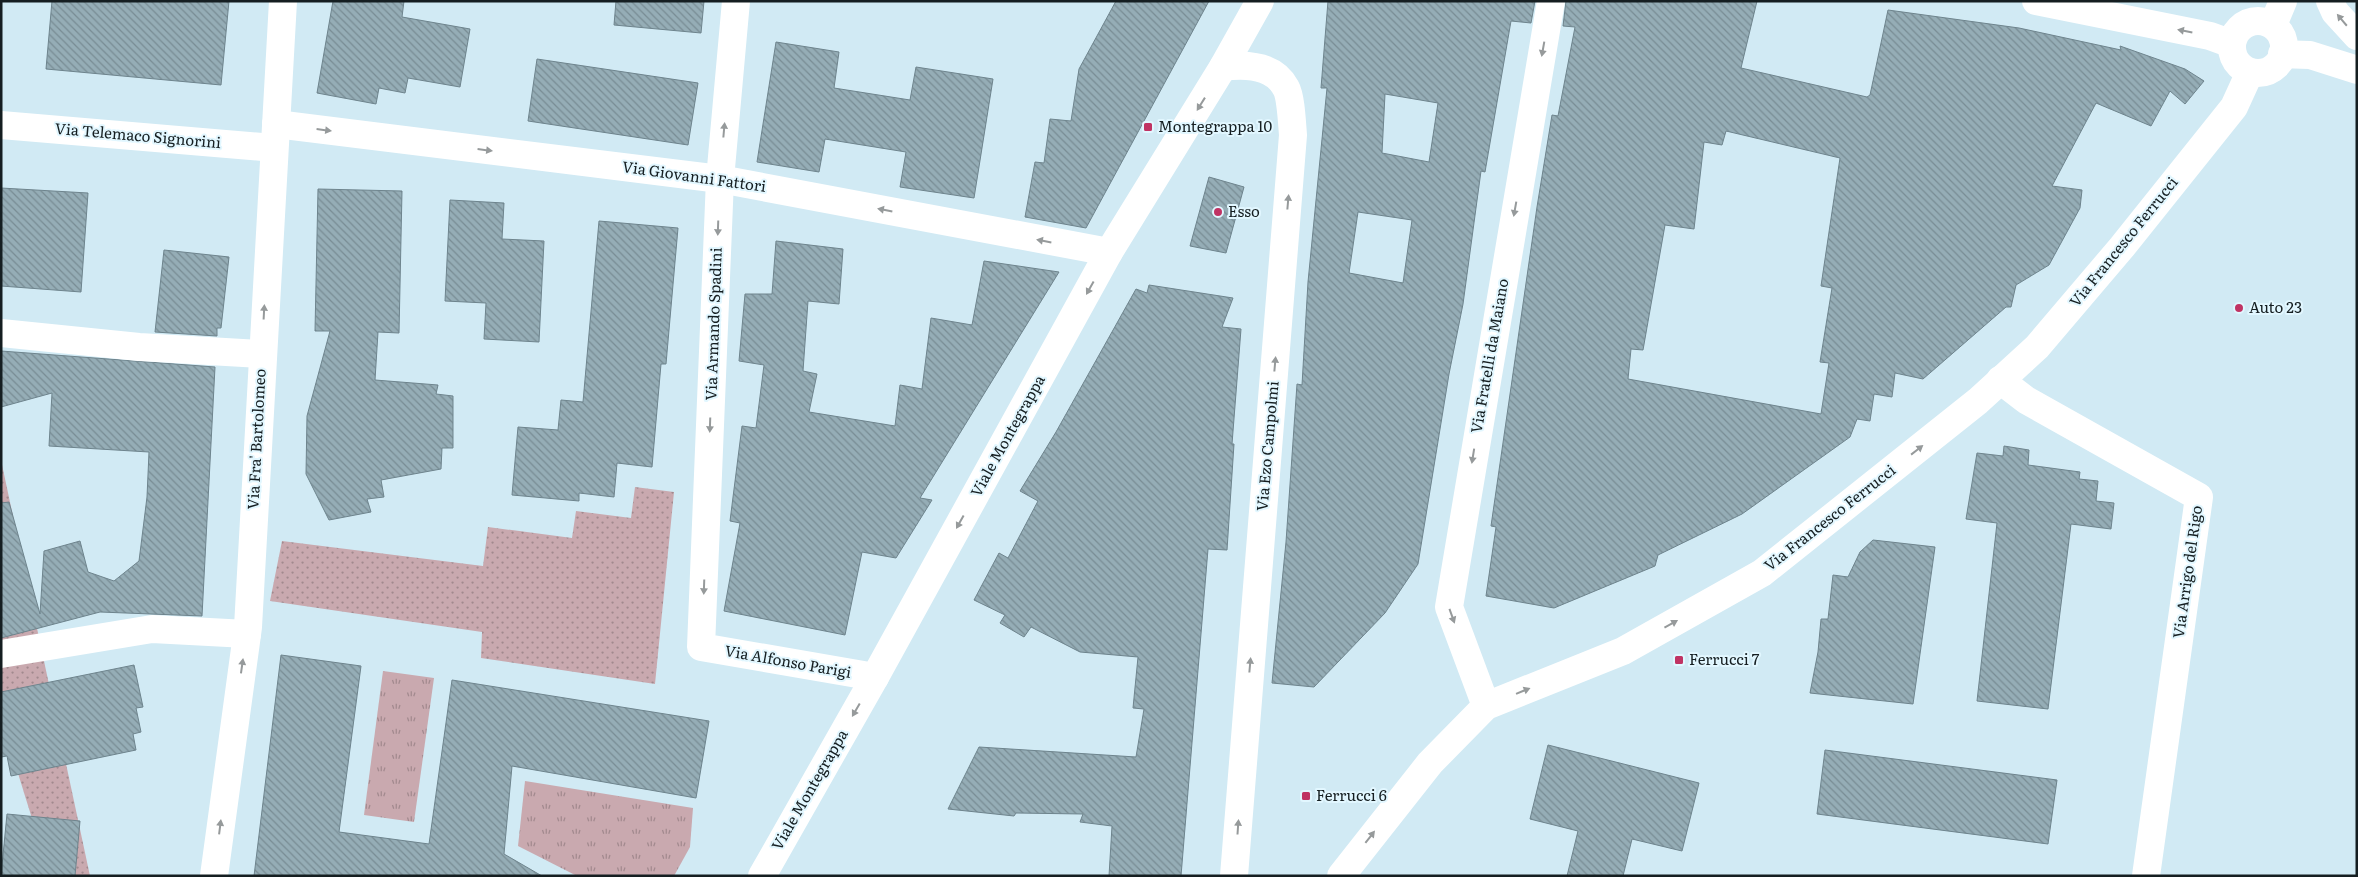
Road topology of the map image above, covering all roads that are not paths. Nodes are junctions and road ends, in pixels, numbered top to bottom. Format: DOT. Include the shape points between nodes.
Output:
graph roads {
  1 [pos="283,1"];
  2 [pos="736,1"];
  3 [pos="1260,1"];
  4 [pos="1551,1"];
  5 [pos="2036,1"];
  6 [pos="2330,1"];
  7 [pos="2278,13"];
  8 [pos="2357,36"];
  9 [pos="2232,44"];
  10 [pos="2282,54"];
  11 [pos="1223,67"];
  12 [pos="2357,70"];
  13 [pos="2250,72"];
  14 [pos="1,125"];
  15 [pos="275,136"];
  16 [pos="720,179"];
  17 [pos="1110,252"];
  18 [pos="1,333"];
  19 [pos="262,354"];
  20 [pos="2000,380"];
  21 [pos="246,634"];
  22 [pos="701,647"];
  23 [pos="1,654"];
  24 [pos="875,677"];
  25 [pos="1486,706"];
  26 [pos="214,876"];
  27 [pos="762,876"];
  28 [pos="1234,876"];
  29 [pos="1341,876"];
  30 [pos="2146,876"];
  1 -- 15 [label="street, Via Fra' Bartolomeo"];
  16 -- 2 [label="street, Via Armando Spadini, one-way"];
  3 -- 11 [label="street, Viale Montegrappa"];
  4 -- 25 [label="street, Via Fratelli da Maiano, one-way" via="1449,607"];
  9 -- 5 [label="street, one-way" via="2210,36"];
  8 -- 6 [label="street, one-way" via="2335,12"];
  7 -- 9 [label="street" via="2264,22 2247,23 2234,35"];
  7 -- 10 [label="street"];
  9 -- 13 [label="street" via="2236,61"];
  10 -- 12 [label="street" via="2310,55"];
  10 -- 13 [label="street" via="2274,67"];
  11 -- 17 [label="street, Viale Montegrappa, one-way"];
  28 -- 11 [label="street, Via Ezo Campolmi, one-way" via="1294,135 1286,89 1269,71 1242,64"];
  13 -- 20 [label="street, Via Francesco Ferrucci" via="2234,107 2122,247 2037,347"];
  14 -- 15 [label="street, Via Telemaco Signorini"];
  15 -- 16 [label="street, Via Giovanni Fattori, one-way"];
  19 -- 15 [label="street, Via Fra' Bartolomeo, one-way"];
  17 -- 16 [label="street, Via Giovanni Fattori, one-way"];
  16 -- 22 [label="street, Via Armando Spadini, one-way"];
  17 -- 24 [label="street, Viale Montegrappa, one-way"];
  18 -- 19 [label="street"];
  19 -- 21 [label="street, Via Fra' Bartolomeo"];
  25 -- 20 [label="street, Via Francesco Ferrucci, one-way" via="1623,651 1762,573"];
  20 -- 30 [label="street, Via Arrigo del Rigo" via="2026,400 2198,497"];
  21 -- 23 [label="street" via="152,629"];
  26 -- 21 [label="street, Via Fra' Bartolomeo, one-way"];
  22 -- 24 [label="street, Via Alfonso Parigi"];
  24 -- 27 [label="street, Viale Montegrappa, one-way"];
  29 -- 25 [label="street, Via Francesco Ferrucci, one-way" via="1430,763"];
}
